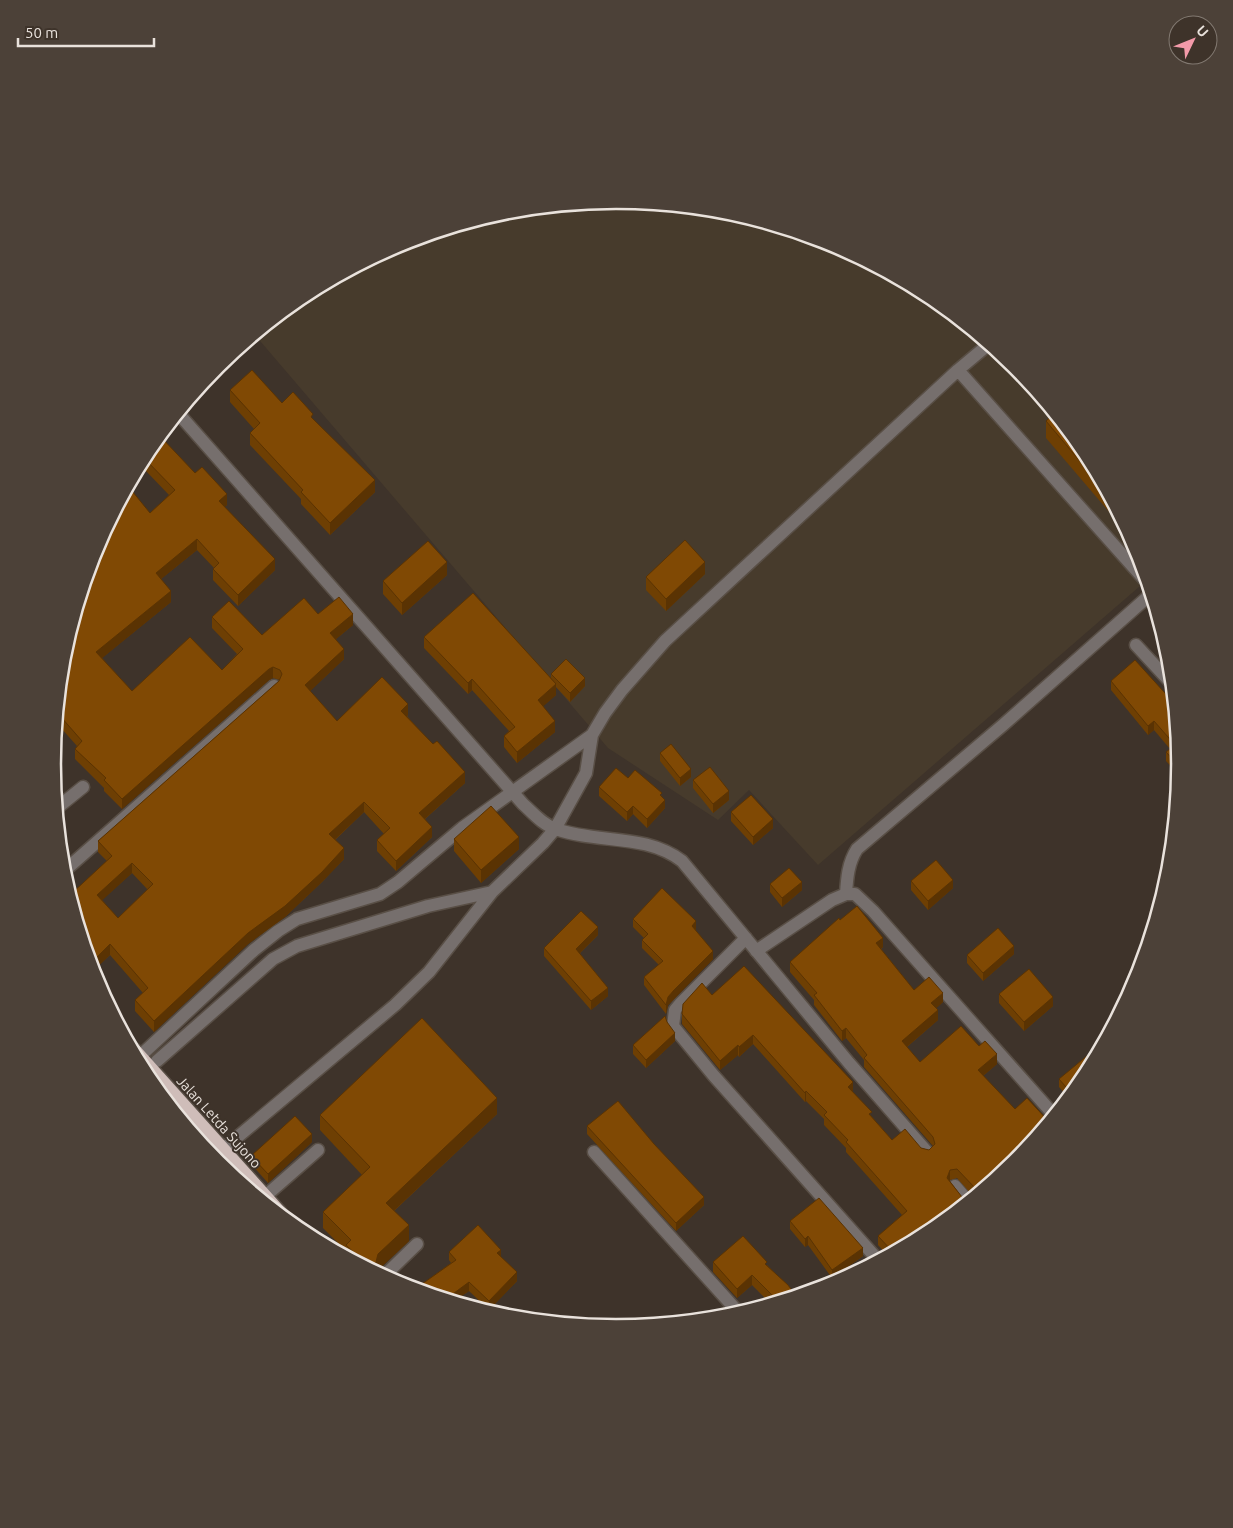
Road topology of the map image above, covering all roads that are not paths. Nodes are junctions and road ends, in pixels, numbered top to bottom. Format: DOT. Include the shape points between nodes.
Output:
graph roads {
  1 [pos="984,348"];
  2 [pos="958,370"];
  3 [pos="182,418"];
  4 [pos="1136,570"];
  5 [pos="1146,599"];
  6 [pos="1136,645"];
  7 [pos="1164,676"];
  8 [pos="274,686"];
  9 [pos="592,735"];
  10 [pos="83,787"];
  11 [pos="512,792"];
  12 [pos="62,804"];
  13 [pos="555,829"];
  14 [pos="71,865"];
  15 [pos="492,892"];
  16 [pos="846,894"];
  17 [pos="746,938"];
  18 [pos="756,951"];
  19 [pos="141,1050"];
  20 [pos="157,1061"];
  21 [pos="1050,1110"];
  22 [pos="214,1147"];
  23 [pos="318,1150"];
  24 [pos="594,1152"];
  25 [pos="927,1152"];
  26 [pos="955,1186"];
  27 [pos="266,1195"];
  28 [pos="964,1197"];
  29 [pos="417,1244"];
  30 [pos="874,1256"];
  31 [pos="390,1270"];
  32 [pos="733,1307"];
  1 -- 2 [label="street"];
  2 -- 4 [label="street"];
  2 -- 9 [label="street" via="665,641 622,690"];
  3 -- 11 [label="street"];
  5 -- 16 [label="street" via="857,848 848,870"];
  6 -- 7 [label="street"];
  8 -- 14 [label="street"];
  9 -- 11 [label="street"];
  9 -- 13 [label="street" via="586,773"];
  10 -- 12 [label="street"];
  11 -- 13 [label="street" via="534,815"];
  11 -- 19 [label="street" via="380,894 297,919 278,931"];
  13 -- 15 [label="street"];
  13 -- 17 [label="street" via="644,843 673,854"];
  15 -- 20 [label="street" via="428,906 297,946 273,958"];
  15 -- 22 [label="street" via="429,972 395,1005"];
  16 -- 18 [label="street"];
  16 -- 21 [label="street" via="854,894 874,911"];
  17 -- 18 [label="street"];
  17 -- 30 [label="street" via="675,1010 673,1026"];
  18 -- 25 [label="street" via="848,1063"];
  23 -- 27 [label="street"];
  24 -- 32 [label="street"];
  26 -- 28 [label="street"];
  29 -- 31 [label="street"];
}
